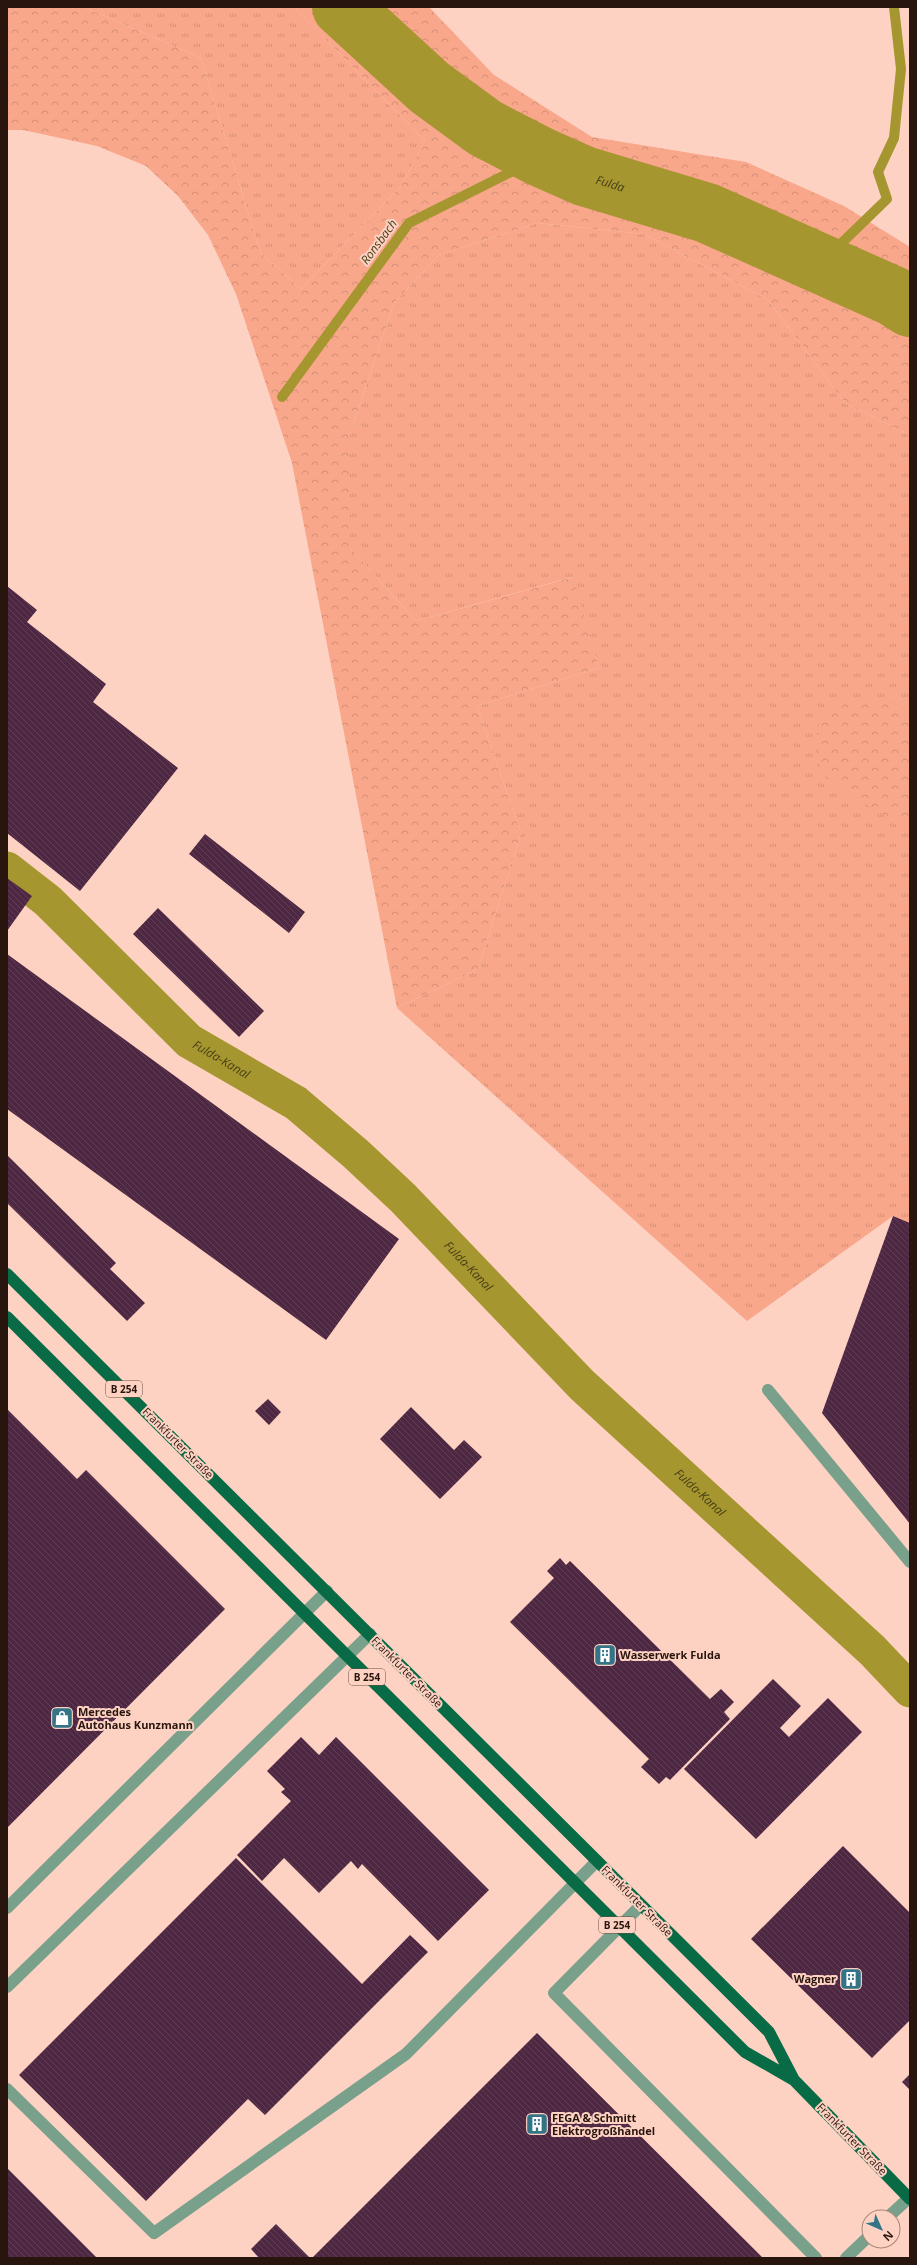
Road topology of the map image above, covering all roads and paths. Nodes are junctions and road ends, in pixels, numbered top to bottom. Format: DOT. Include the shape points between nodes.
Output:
graph roads {
  1 [pos="7,1274"];
  2 [pos="7,1317"];
  3 [pos="768,1390"];
  4 [pos="910,1562"];
  5 [pos="327,1591"];
  6 [pos="303,1614"];
  7 [pos="370,1634"];
  8 [pos="346,1656"];
  9 [pos="597,1861"];
  10 [pos="575,1884"];
  11 [pos="641,1905"];
  12 [pos="7,1908"];
  13 [pos="619,1927"];
  14 [pos="7,1987"];
  15 [pos="794,2080"];
  16 [pos="7,2089"];
  17 [pos="909,2198"];
  18 [pos="897,2209"];
  19 [pos="861,2244"];
  20 [pos="816,2258"];
  21 [pos="846,2258"];
  1 -- 5 [label="main road, Frankfurter Straße / B 254"];
  2 -- 6 [label="main road, Frankfurter Straße / B 254"];
  3 -- 4 [label="lane"];
  5 -- 6 [label="lane"];
  5 -- 7 [label="main road, Frankfurter Straße / B 254"];
  6 -- 8 [label="main road, Frankfurter Straße / B 254"];
  6 -- 12 [label="lane"];
  7 -- 8 [label="lane"];
  7 -- 9 [label="main road, Frankfurter Straße / B 254"];
  8 -- 10 [label="main road, Frankfurter Straße / B 254"];
  8 -- 14 [label="lane"];
  9 -- 10 [label="lane"];
  9 -- 11 [label="main road, Frankfurter Straße / B 254"];
  10 -- 13 [label="main road, Frankfurter Straße / B 254"];
  10 -- 16 [label="lane" via="406,2054 154,2233"];
  11 -- 13 [label="lane"];
  11 -- 15 [label="main road, Frankfurter Straße / B 254" via="769,2032"];
  13 -- 15 [label="main road, Frankfurter Straße / B 254" via="745,2052"];
  13 -- 20 [label="lane" via="554,1993"];
  15 -- 17 [label="main road, Frankfurter Straße / B 254"];
  17 -- 18 [label="lane"];
  19 -- 21 [label="lane"];
}
